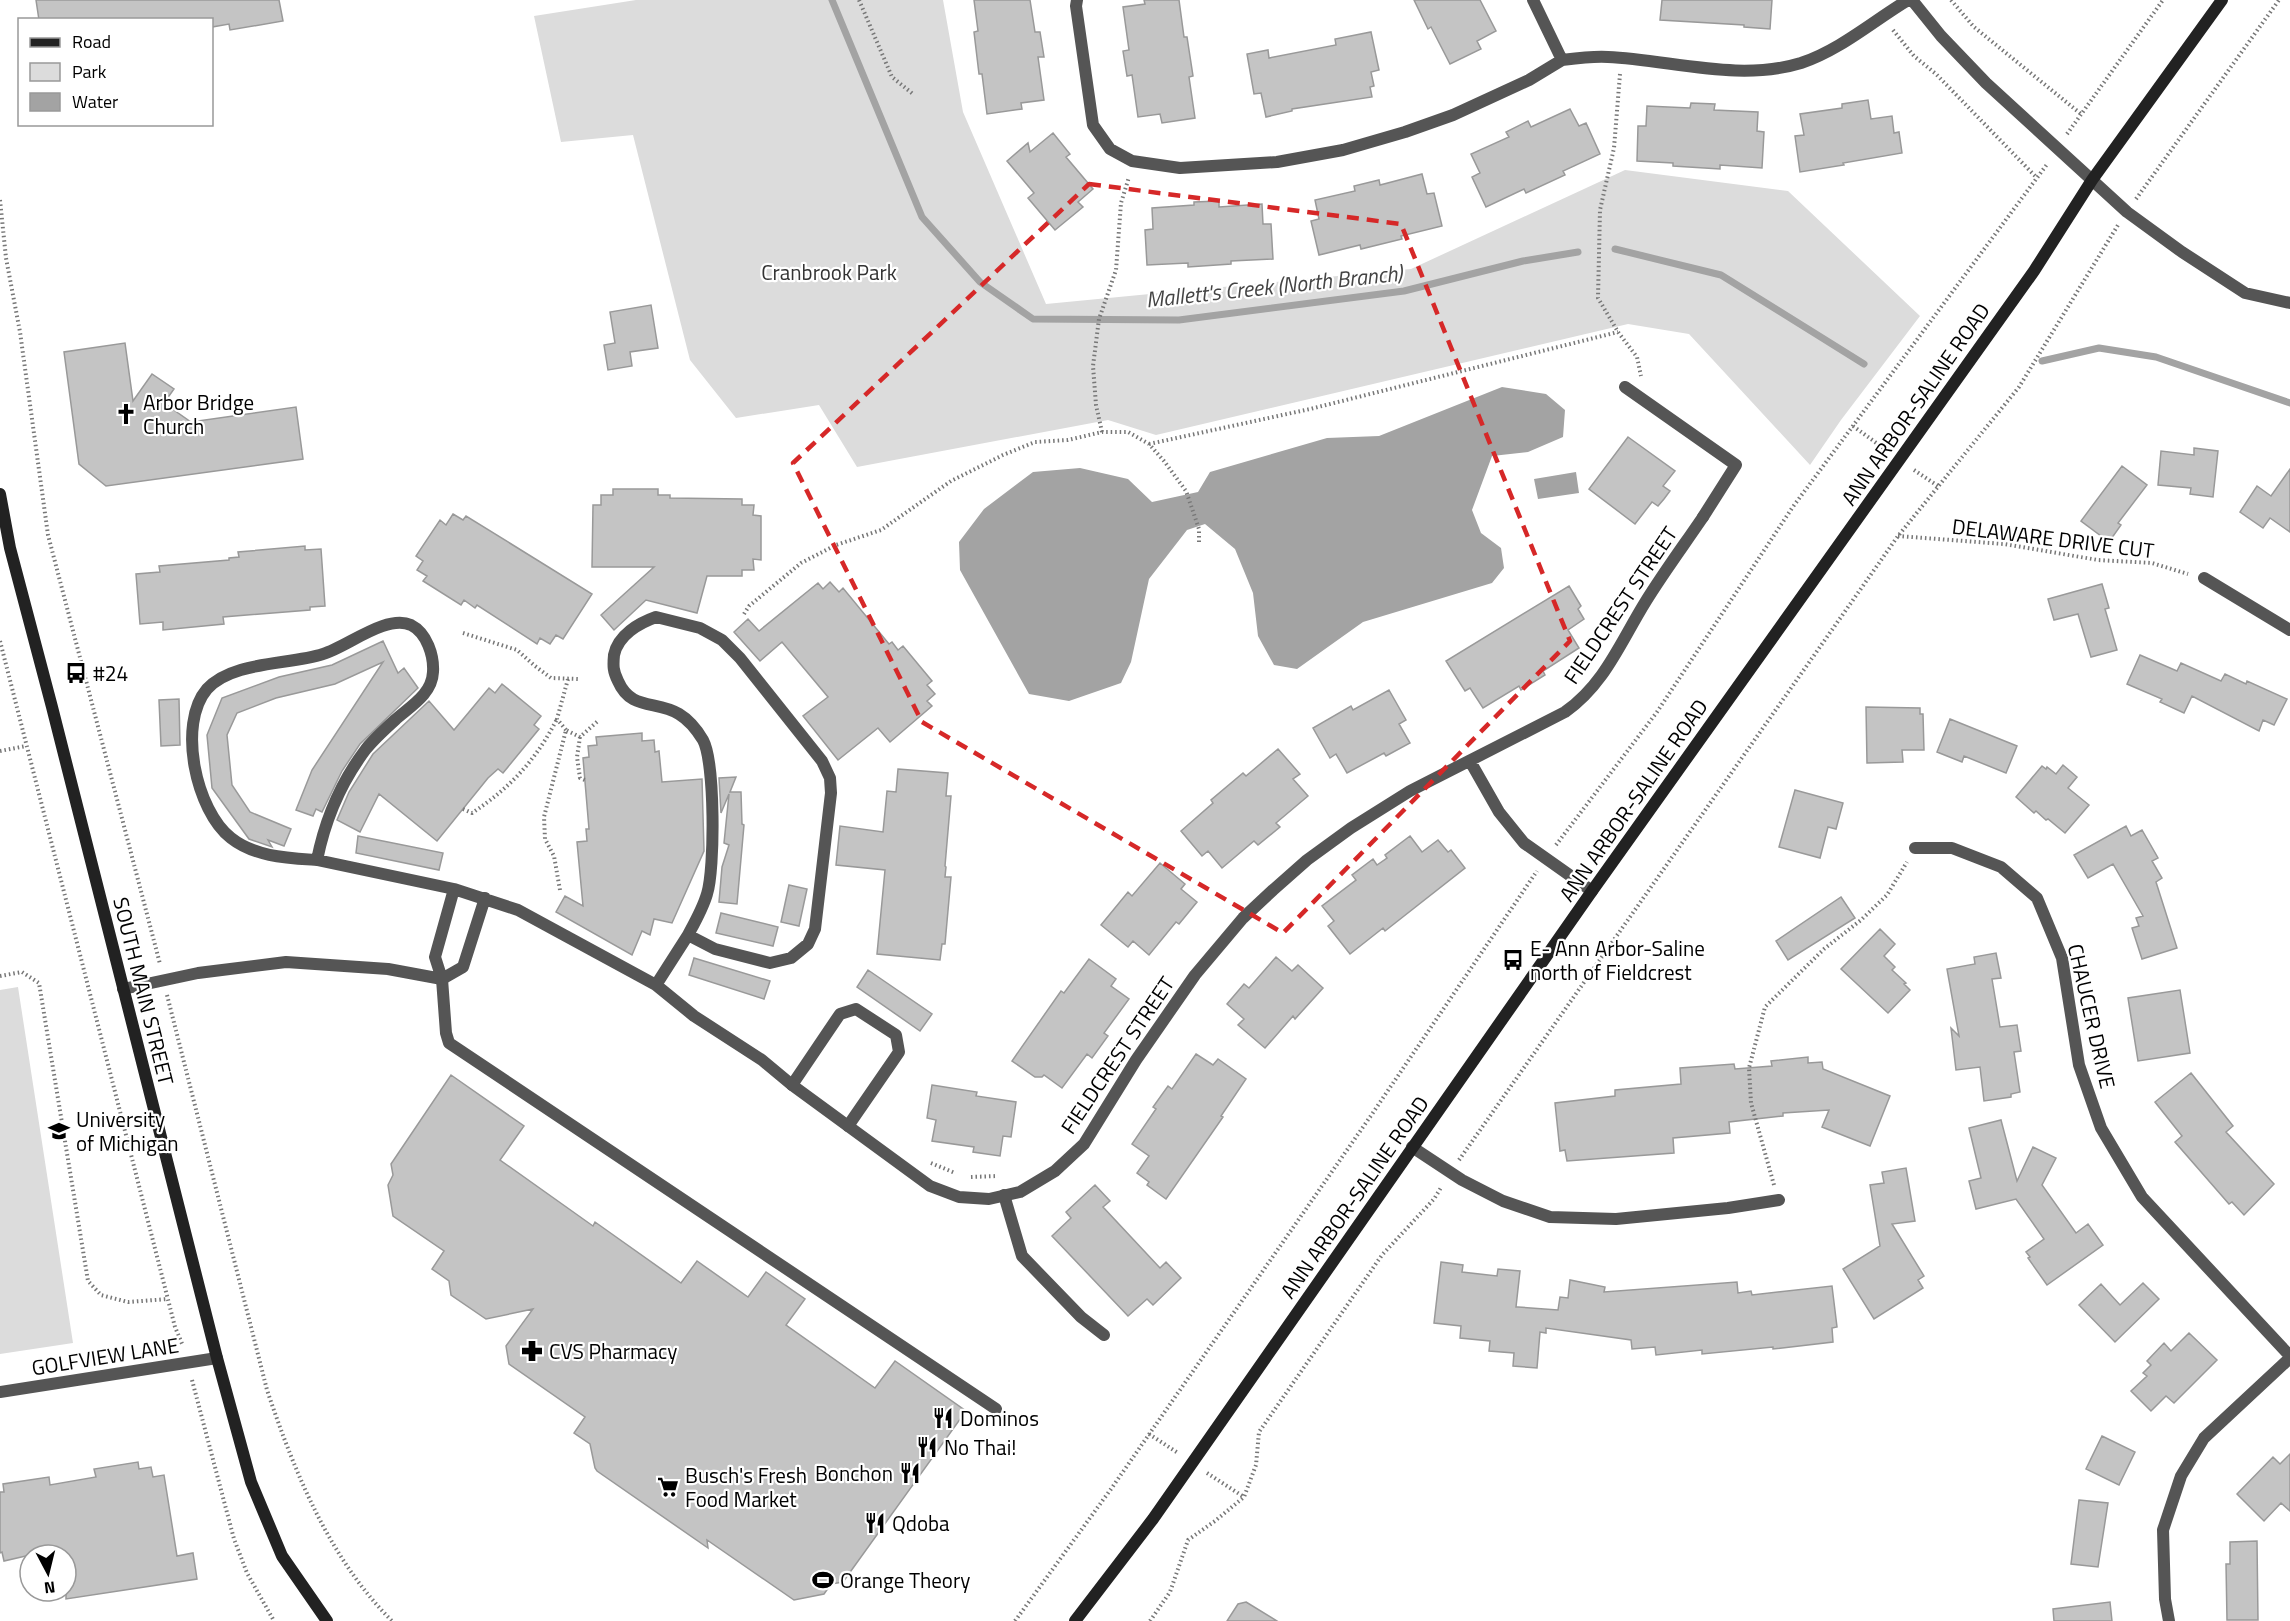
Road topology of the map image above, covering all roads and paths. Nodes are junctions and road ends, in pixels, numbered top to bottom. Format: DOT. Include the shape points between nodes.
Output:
graph roads {
  1 [pos="859,0"];
  2 [pos="1077,0"];
  3 [pos="1533,0"];
  4 [pos="1910,0"];
  5 [pos="1951,0"];
  6 [pos="2163,0"];
  7 [pos="2222,0"];
  8 [pos="2279,0"];
  9 [pos="1896,35"];
  10 [pos="1620,58"];
  11 [pos="1562,60"];
  12 [pos="913,94"];
  13 [pos="2044,167"];
  14 [pos="1129,176"];
  15 [pos="2037,178"];
  16 [pos="2092,180"];
  17 [pos="2146,185"];
  18 [pos="0,200"];
  19 [pos="2114,231"];
  20 [pos="2290,303"];
  21 [pos="1618,332"];
  22 [pos="1637,357"];
  23 [pos="1625,387"];
  24 [pos="1853,426"];
  25 [pos="1102,432"];
  26 [pos="1872,440"];
  27 [pos="1149,444"];
  28 [pos="1923,477"];
  29 [pos="1938,486"];
  30 [pos="0,494"];
  31 [pos="1898,536"];
  32 [pos="1199,543"];
  33 [pos="2204,578"];
  34 [pos="744,614"];
  35 [pos="2290,630"];
  36 [pos="463,633"];
  37 [pos="0,641"];
  38 [pos="568,679"];
  39 [pos="578,679"];
  40 [pos="557,719"];
  41 [pos="599,720"];
  42 [pos="566,730"];
  43 [pos="580,737"];
  44 [pos="26,746"];
  45 [pos="0,751"];
  46 [pos="1470,761"];
  47 [pos="585,780"];
  48 [pos="463,809"];
  49 [pos="1564,835"];
  50 [pos="1915,848"];
  51 [pos="317,860"];
  52 [pos="1532,878"];
  53 [pos="454,889"];
  54 [pos="560,890"];
  55 [pos="1592,891"];
  56 [pos="485,898"];
  57 [pos="688,935"];
  58 [pos="158,957"];
  59 [pos="0,976"];
  60 [pos="442,979"];
  61 [pos="656,985"];
  62 [pos="123,989"];
  63 [pos="172,1013"];
  64 [pos="792,1085"];
  65 [pos="848,1126"];
  66 [pos="1412,1147"];
  67 [pos="1466,1150"];
  68 [pos="929,1162"];
  69 [pos="955,1173"];
  70 [pos="998,1176"];
  71 [pos="971,1177"];
  72 [pos="1440,1188"];
  73 [pos="1004,1196"];
  74 [pos="1779,1200"];
  75 [pos="168,1299"];
  76 [pos="1104,1335"];
  77 [pos="2290,1357"];
  78 [pos="217,1358"];
  79 [pos="187,1362"];
  80 [pos="0,1392"];
  81 [pos="996,1409"];
  82 [pos="1149,1434"];
  83 [pos="1165,1444"];
  84 [pos="1219,1481"];
  85 [pos="1244,1497"];
  86 [pos="274,1621"];
  87 [pos="327,1621"];
  88 [pos="392,1621"];
  89 [pos="1015,1621"];
  90 [pos="1075,1621"];
  91 [pos="1150,1621"];
  92 [pos="2169,1621"];
  1 -- 12 [label="path" via="892,76"];
  2 -- 11 [label="street" via="1093,125 1110,149 1132,161 1155,166 1277,162 1343,150 1453,115"];
  3 -- 11 [label="street"];
  4 -- 10 [label="street" via="1837,46 1801,63 1778,68 1726,69"];
  4 -- 16 [label="street" via="1986,83"];
  5 -- 6 [label="path" via="1974,27 2079,116"];
  7 -- 16 [label="main road, ANN ARBOR-SALINE ROAD"];
  8 -- 17 [label="path"];
  9 -- 15 [label="path"];
  10 -- 11 [label="street"];
  10 -- 21 [label="path" via="1614,148 1600,210 1598,298"];
  13 -- 15 [label="path"];
  14 -- 25 [label="path" via="1121,203 1116,270 1100,319 1093,366"];
  15 -- 24 [label="path"];
  16 -- 20 [label="street" via="2127,212 2245,293"];
  16 -- 55 [label="main road, ANN ARBOR-SALINE ROAD" via="2034,271"];
  18 -- 58 [label="path" via="48,535"];
  19 -- 29 [label="path" via="2019,387"];
  21 -- 22 [label="path"];
  21 -- 27 [label="path" via="1310,410"];
  23 -- 46 [label="street, FIELDCREST STREET" via="1736,465 1646,601 1610,664 1582,700"];
  24 -- 26 [label="path"];
  24 -- 49 [label="path" via="1792,508 1657,712"];
  25 -- 27 [label="path" via="1128,432"];
  25 -- 34 [label="path" via="1035,442 1003,454 951,481 881,530 836,545 801,563"];
  27 -- 32 [label="path" via="1186,491 1199,529"];
  28 -- 29 [label="path"];
  29 -- 31 [label="path"];
  30 -- 62 [label="main road, SOUTH MAIN STREET" via="10,548"];
  31 -- 33 [label="path, DELAWARE DRIVE CUT" via="2004,544 2098,560 2152,563"];
  31 -- 67 [label="path"];
  33 -- 35 [label="street"];
  36 -- 38 [label="path" via="517,650 551,678"];
  37 -- 44 [label="path"];
  38 -- 39 [label="path"];
  38 -- 40 [label="path"];
  40 -- 42 [label="path"];
  40 -- 48 [label="path" via="543,747 517,777 471,813"];
  41 -- 43 [label="path"];
  42 -- 43 [label="path"];
  42 -- 54 [label="path" via="544,817 545,839 554,856"];
  43 -- 47 [label="path" via="577,757 580,778"];
  44 -- 45 [label="path"];
  44 -- 75 [label="path"];
  46 -- 55 [label="street" via="1499,812 1524,843"];
  46 -- 73 [label="street, FIELDCREST STREET" via="1410,791 1351,828 1307,860 1243,918 1196,975 1084,1144 1055,1172 1020,1192"];
  50 -- 74 [label="path" via="1887,895 1765,1007 1749,1068 1750,1103"];
  50 -- 77 [label="street, CHAUCER DRIVE" via="1952,848 2001,867 2037,898 2062,958 2079,1065 2101,1128 2142,1197"];
  51 -- 51 [label="street" via="279,858 253,850 231,839 216,824 199,788 192,737 192,720 200,699 209,687 230,674 326,653 392,623 410,625 428,644 434,675 418,702 394,720 348,774 322,835"];
  51 -- 53 [label="street"];
  52 -- 82 [label="path"];
  53 -- 56 [label="street"];
  53 -- 60 [label="street" via="435,957"];
  55 -- 66 [label="main road, ANN ARBOR-SALINE ROAD"];
  56 -- 60 [label="street" via="463,967"];
  56 -- 61 [label="street, FIELDCREST STREET" via="518,910"];
  57 -- 57 [label="street" via="708,893 712,863 710,766 704,742 677,712 637,702 622,690 612,669 615,648 627,633 640,622 656,617 700,628 722,640 822,761 830,778 816,929 808,944 790,958 770,963 715,949"];
  57 -- 61 [label="street"];
  59 -- 75 [label="path" via="22,972 39,983 88,1281 101,1295 128,1302"];
  60 -- 62 [label="street" via="388,969 286,962 198,973"];
  60 -- 81 [label="street" via="449,1043"];
  61 -- 64 [label="street, FIELDCREST STREET"];
  62 -- 78 [label="main road, SOUTH MAIN STREET"];
  63 -- 88 [label="path" via="267,1390 286,1445 333,1543 358,1584"];
  64 -- 65 [label="street, FIELDCREST STREET"];
  64 -- 65 [label="street" via="840,1014 856,1009 896,1035 899,1052"];
  65 -- 73 [label="street, FIELDCREST STREET" via="930,1186 959,1197"];
  66 -- 74 [label="street" via="1472,1186 1550,1217 1616,1219"];
  66 -- 90 [label="main road, ANN ARBOR-SALINE ROAD" via="1153,1519"];
  68 -- 69 [label="path"];
  70 -- 71 [label="path"];
  72 -- 85 [label="path" via="1382,1255 1259,1432 1256,1465"];
  73 -- 76 [label="street" via="1022,1256"];
  75 -- 79 [label="path"];
  77 -- 92 [label="street" via="2204,1438 2181,1476 2163,1530"];
  78 -- 79 [label="street, GOLFVIEW LANE"];
  78 -- 87 [label="main road, SOUTH MAIN STREET" via="251,1482 282,1556"];
  79 -- 80 [label="street, GOLFVIEW LANE"];
  79 -- 86 [label="path" via="234,1539 247,1573"];
  82 -- 83 [label="path"];
  82 -- 89 [label="path"];
  84 -- 85 [label="path"];
  85 -- 91 [label="path" via="1188,1540 1170,1592"];
}
